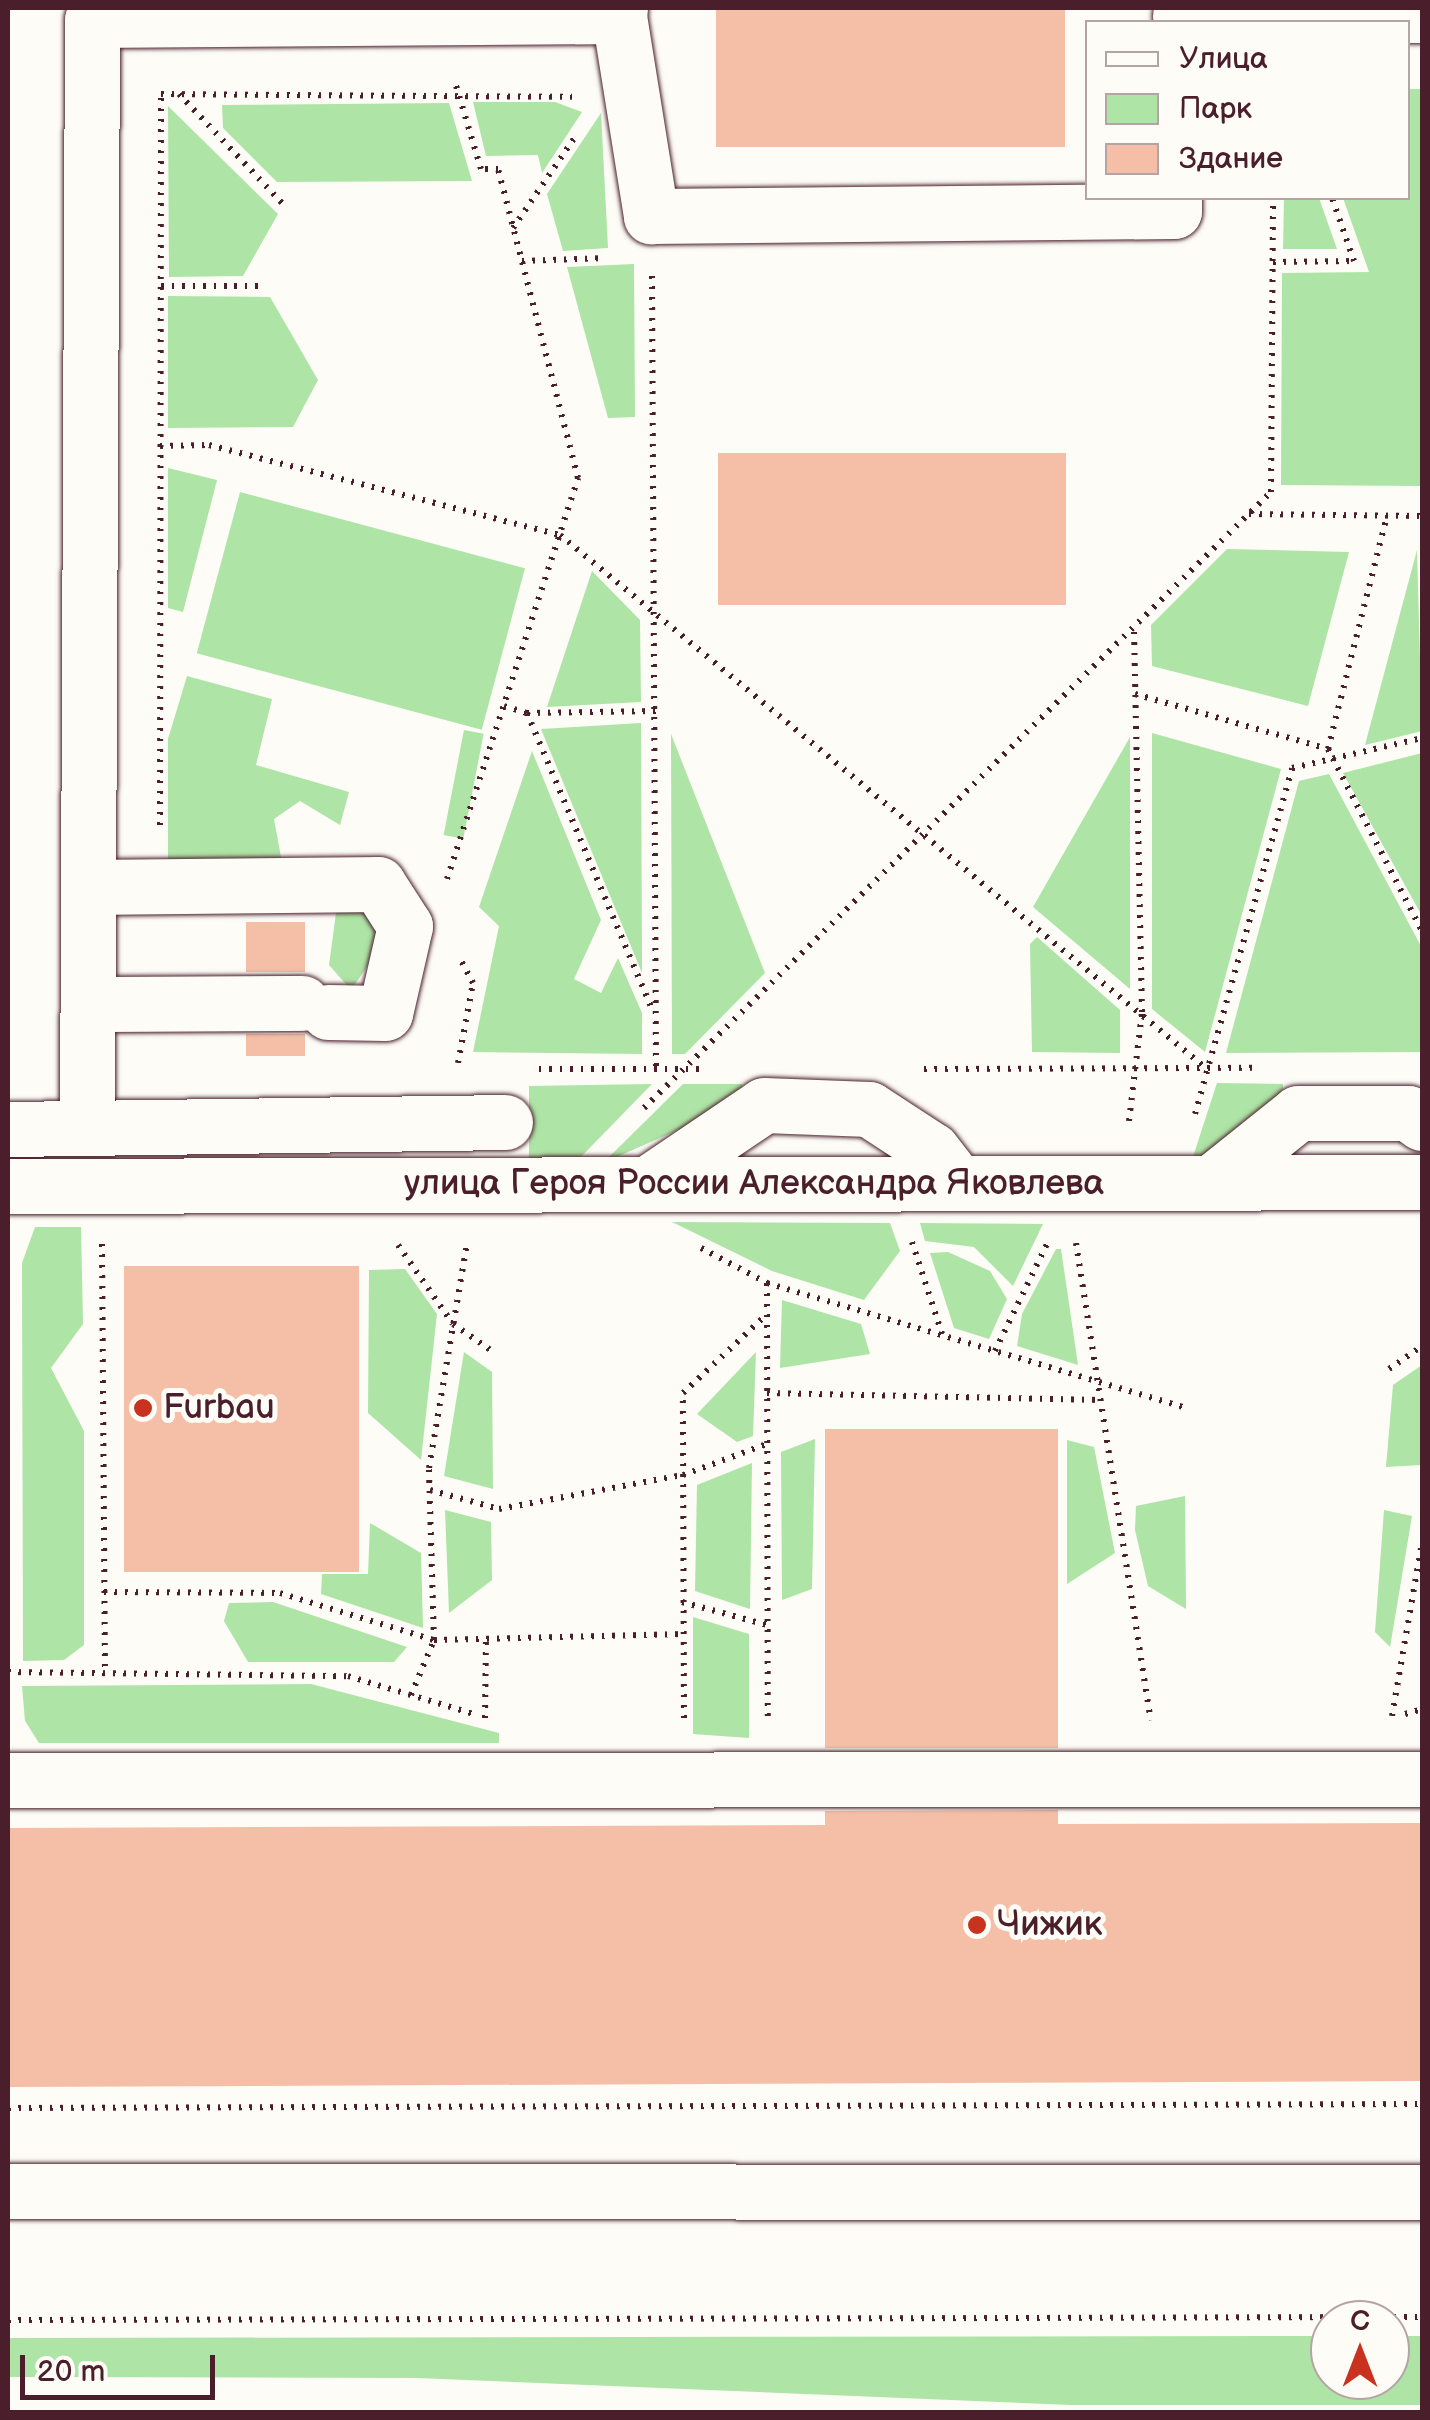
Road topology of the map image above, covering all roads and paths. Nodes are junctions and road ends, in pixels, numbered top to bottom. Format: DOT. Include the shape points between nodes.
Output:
graph roads {
  1 [pos="620,12"];
  2 [pos="1180,15"];
  3 [pos="1422,16"];
  4 [pos="436,17"];
  5 [pos="458,92"];
  6 [pos="179,94"];
  7 [pos="585,105"];
  8 [pos="583,125"];
  9 [pos="1174,200"];
  10 [pos="1273,200"];
  11 [pos="1333,200"];
  12 [pos="283,204"];
  13 [pos="513,228"];
  14 [pos="652,236"];
  15 [pos="522,260"];
  16 [pos="1273,262"];
  17 [pos="161,286"];
  18 [pos="263,286"];
  19 [pos="160,446"];
  20 [pos="1248,514"];
  21 [pos="1387,516"];
  22 [pos="1422,516"];
  23 [pos="560,535"];
  24 [pos="657,614"];
  25 [pos="1134,626"];
  26 [pos="1135,694"];
  27 [pos="504,706"];
  28 [pos="657,711"];
  29 [pos="528,713"];
  30 [pos="1422,738"];
  31 [pos="1328,749"];
  32 [pos="1329,759"];
  33 [pos="926,830"];
  34 [pos="160,886"];
  35 [pos="89,887"];
  36 [pos="442,895"];
  37 [pos="1422,931"];
  38 [pos="454,948"];
  39 [pos="88,1004"];
  40 [pos="1142,1012"];
  41 [pos="656,1018"];
  42 [pos="1208,1068"];
  43 [pos="457,1070"];
  44 [pos="656,1070"];
  45 [pos="630,1121"];
  46 [pos="505,1122"];
  47 [pos="1422,1124"];
  48 [pos="88,1125"];
  49 [pos="8,1129"];
  50 [pos="956,1181"];
  51 [pos="1172,1182"];
  52 [pos="1422,1182"];
  53 [pos="647,1184"];
  54 [pos="8,1186"];
  55 [pos="94,1211"];
  56 [pos="388,1230"];
  57 [pos="908,1232"];
  58 [pos="1054,1232"];
  59 [pos="468,1233"];
  60 [pos="1074,1234"];
  61 [pos="686,1241"];
  62 [pos="768,1284"];
  63 [pos="768,1314"];
  64 [pos="453,1324"];
  65 [pos="943,1336"];
  66 [pos="1422,1346"];
  67 [pos="492,1351"];
  68 [pos="995,1351"];
  69 [pos="1390,1369"];
  70 [pos="1099,1382"];
  71 [pos="768,1393"];
  72 [pos="1102,1400"];
  73 [pos="1187,1408"];
  74 [pos="768,1444"];
  75 [pos="683,1474"];
  76 [pos="430,1490"];
  77 [pos="1422,1542"];
  78 [pos="1420,1572"];
  79 [pos="104,1592"];
  80 [pos="682,1602"];
  81 [pos="768,1626"];
  82 [pos="683,1634"];
  83 [pos="486,1638"];
  84 [pos="434,1640"];
  85 [pos="105,1673"];
  86 [pos="411,1695"];
  87 [pos="485,1718"];
  88 [pos="1392,1718"];
  89 [pos="1152,1727"];
  90 [pos="768,1730"];
  91 [pos="685,1740"];
  92 [pos="1422,1779"];
  93 [pos="8,1780"];
  94 [pos="1422,2104"];
  95 [pos="8,2108"];
  96 [pos="8,2191"];
  97 [pos="1422,2192"];
  98 [pos="1422,2318"];
  99 [pos="8,2320"];
  1 -- 4 [label="street"];
  1 -- 14 [label="street"];
  2 -- 3 [label="street"];
  4 -- 5 [label="path"];
  4 -- 35 [label="street" via="92,20"];
  5 -- 6 [label="path"];
  5 -- 7 [label="path" via="558,91"];
  5 -- 13 [label="path" via="481,169 498,169"];
  6 -- 12 [label="path"];
  6 -- 17 [label="path" via="161,94"];
  8 -- 13 [label="path"];
  9 -- 14 [label="street" via="1174,210"];
  10 -- 16 [label="path"];
  11 -- 16 [label="path" via="1354,260"];
  13 -- 15 [label="path"];
  14 -- 15 [label="path"];
  14 -- 24 [label="path"];
  15 -- 23 [label="path" via="578,478"];
  16 -- 20 [label="path" via="1271,492"];
  17 -- 18 [label="path"];
  17 -- 19 [label="path"];
  19 -- 23 [label="path" via="209,445"];
  19 -- 34 [label="path"];
  20 -- 21 [label="path"];
  20 -- 25 [label="path"];
  21 -- 22 [label="path"];
  21 -- 31 [label="path"];
  23 -- 24 [label="path"];
  23 -- 27 [label="path"];
  24 -- 28 [label="path"];
  24 -- 33 [label="path"];
  25 -- 26 [label="path"];
  25 -- 33 [label="path"];
  26 -- 31 [label="path"];
  26 -- 40 [label="path"];
  27 -- 29 [label="path"];
  27 -- 36 [label="path"];
  28 -- 29 [label="path"];
  28 -- 41 [label="path"];
  29 -- 41 [label="path"];
  30 -- 32 [label="path"];
  31 -- 32 [label="path"];
  32 -- 37 [label="path"];
  32 -- 42 [label="path" via="1292,768"];
  33 -- 40 [label="path"];
  33 -- 45 [label="path"];
  34 -- 35 [label="street"];
  34 -- 39 [label="street" via="378,884 405,926 385,1013"];
  35 -- 39 [label="street"];
  38 -- 43 [label="path" via="473,983"];
  39 -- 48 [label="street"];
  40 -- 42 [label="path"];
  40 -- 51 [label="path" via="1129,1068"];
  41 -- 44 [label="path"];
  42 -- 51 [label="path"];
  46 -- 48 [label="street"];
  47 -- 51 [label="street" via="1408,1113 1298,1113"];
  48 -- 49 [label="street"];
  50 -- 51 [label="street, улица Героя России Александра Яковлева"];
  50 -- 53 [label="street, улица Героя России Александра Яковлева"];
  50 -- 53 [label="street" via="932,1150 869,1108 764,1105"];
  51 -- 52 [label="street, улица Героя России Александра Яковлева"];
  53 -- 55 [label="street, улица Героя России Александра Яковлева"];
  54 -- 55 [label="street, улица Героя России Александра Яковлева"];
  55 -- 79 [label="path"];
  56 -- 64 [label="path"];
  57 -- 65 [label="path"];
  58 -- 68 [label="path"];
  59 -- 64 [label="path"];
  60 -- 70 [label="path"];
  61 -- 62 [label="path"];
  62 -- 63 [label="path"];
  62 -- 65 [label="path"];
  63 -- 71 [label="path"];
  63 -- 75 [label="path" via="683,1393"];
  64 -- 67 [label="path"];
  64 -- 76 [label="path"];
  65 -- 68 [label="path"];
  66 -- 69 [label="path"];
  68 -- 70 [label="path"];
  70 -- 72 [label="path"];
  70 -- 73 [label="path"];
  71 -- 72 [label="path"];
  71 -- 74 [label="path"];
  72 -- 89 [label="path"];
  74 -- 75 [label="path"];
  74 -- 81 [label="path"];
  75 -- 76 [label="path" via="499,1509"];
  75 -- 80 [label="path"];
  76 -- 84 [label="path"];
  77 -- 78 [label="path"];
  78 -- 88 [label="path"];
  79 -- 84 [label="path" via="280,1593"];
  79 -- 85 [label="path"];
  80 -- 81 [label="path"];
  80 -- 82 [label="path"];
  81 -- 90 [label="path"];
  82 -- 83 [label="path"];
  82 -- 91 [label="path"];
  83 -- 84 [label="path"];
  83 -- 87 [label="path"];
  84 -- 86 [label="path"];
  92 -- 93 [label="street"];
  94 -- 95 [label="path"];
  96 -- 97 [label="street"];
  98 -- 99 [label="path"];
}
